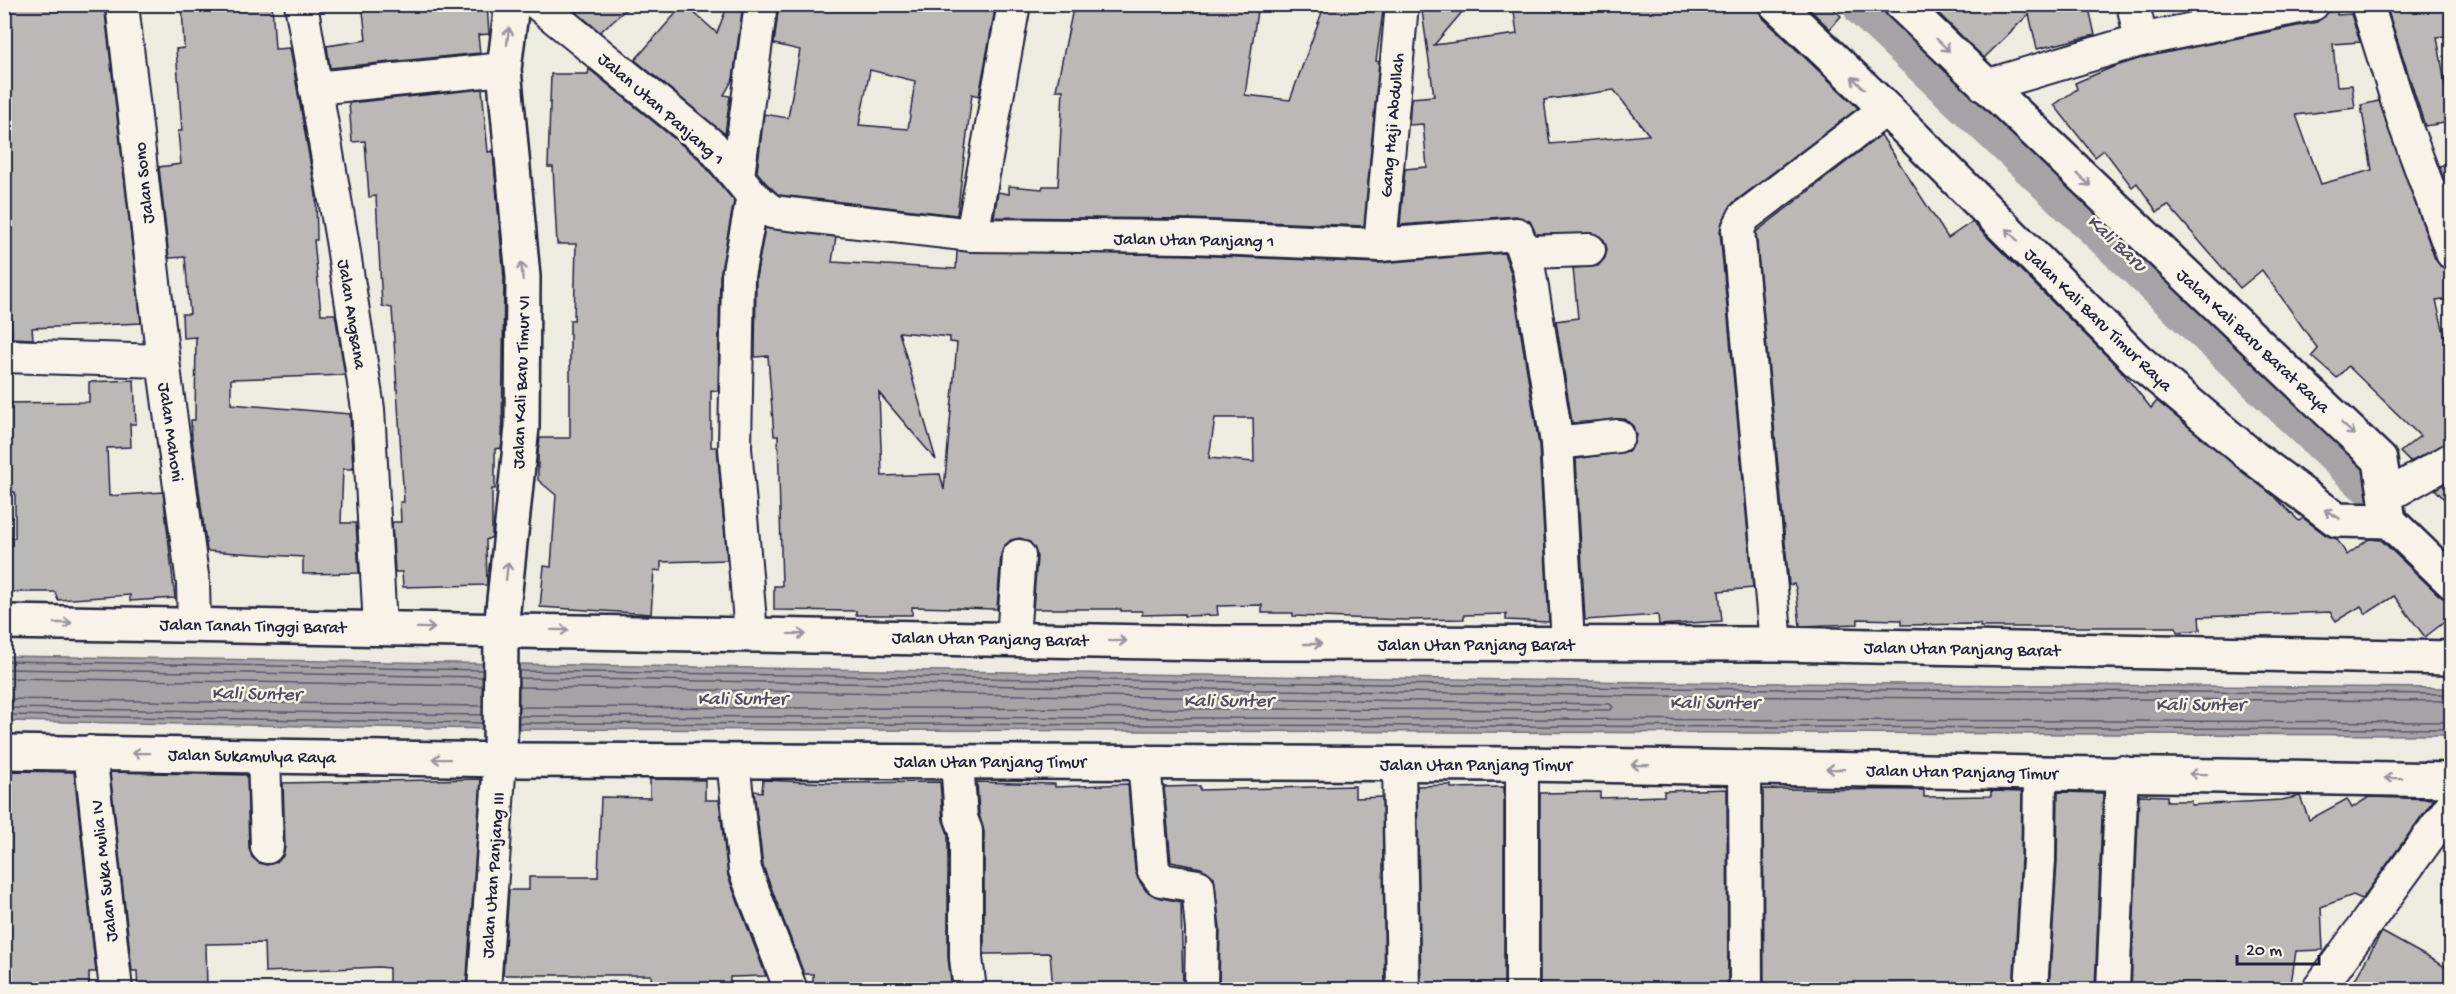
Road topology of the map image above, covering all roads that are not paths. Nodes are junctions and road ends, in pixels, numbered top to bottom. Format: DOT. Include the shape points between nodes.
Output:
graph roads {
  1 [pos="122,4"];
  2 [pos="301,4"];
  3 [pos="512,4"];
  4 [pos="538,4"];
  5 [pos="761,4"];
  6 [pos="1014,4"];
  7 [pos="1402,4"];
  8 [pos="1776,4"];
  9 [pos="1901,4"];
  10 [pos="2133,4"];
  11 [pos="2313,4"];
  12 [pos="2367,4"];
  13 [pos="2259,10"];
  14 [pos="2141,40"];
  15 [pos="504,69"];
  16 [pos="1985,86"];
  17 [pos="315,88"];
  18 [pos="1886,109"];
  19 [pos="745,186"];
  20 [pos="972,235"];
  21 [pos="1380,245"];
  22 [pos="1589,250"];
  23 [pos="1525,252"];
  24 [pos="2451,253"];
  25 [pos="4,356"];
  26 [pos="163,361"];
  27 [pos="1618,436"];
  28 [pos="1557,443"];
  29 [pos="2451,459"];
  30 [pos="2387,509"];
  31 [pos="1018,556"];
  32 [pos="2451,582"];
  33 [pos="4,622"];
  34 [pos="194,624"];
  35 [pos="380,627"];
  36 [pos="751,633"];
  37 [pos="501,637"];
  38 [pos="1013,638"];
  39 [pos="1568,644"];
  40 [pos="1776,644"];
  41 [pos="2451,658"];
  42 [pos="500,751"];
  43 [pos="4,752"];
  44 [pos="90,753"];
  45 [pos="264,756"];
  46 [pos="733,761"];
  47 [pos="1144,761"];
  48 [pos="957,762"];
  49 [pos="1399,764"];
  50 [pos="1522,764"];
  51 [pos="1745,767"];
  52 [pos="2040,772"];
  53 [pos="2122,772"];
  54 [pos="2451,780"];
  55 [pos="2451,804"];
  56 [pos="267,847"];
  57 [pos="116,990"];
  58 [pos="484,990"];
  59 [pos="791,990"];
  60 [pos="970,990"];
  61 [pos="1201,990"];
  62 [pos="1403,990"];
  63 [pos="1522,990"];
  64 [pos="1746,990"];
  65 [pos="2031,990"];
  66 [pos="2113,990"];
  67 [pos="2318,990"];
  1 -- 26 [label="street, Jalan Sono"];
  2 -- 17 [label="street, Jalan Angsana"];
  15 -- 3 [label="main road, Jalan Kali Baru Timur VI, one-way"];
  4 -- 19 [label="street, Jalan Utan Panjang 1" via="712,146"];
  5 -- 19 [label="street"];
  6 -- 20 [label="street"];
  7 -- 21 [label="street, Gang Haji Abdullah"];
  18 -- 8 [label="main road, Jalan Kali Baru Timur Raya, one-way"];
  9 -- 16 [label="main road, Jalan Kali Baru Barat Raya, one-way"];
  10 -- 14 [label="street"];
  11 -- 13 [label="street"];
  12 -- 24 [label="street"];
  13 -- 14 [label="street"];
  14 -- 16 [label="street"];
  15 -- 17 [label="street"];
  37 -- 15 [label="main road, Jalan Kali Baru Timur VI, one-way" via="522,427 523,277"];
  16 -- 30 [label="main road, Jalan Kali Baru Barat Raya, one-way" via="2380,460"];
  17 -- 35 [label="street, Jalan Angsana" via="368,409"];
  30 -- 18 [label="main road, Jalan Kali Baru Timur Raya, one-way" via="2337,520 2254,458 2136,359"];
  18 -- 40 [label="street" via="1751,211 1740,221 1738,229"];
  19 -- 20 [label="street, Jalan Utan Panjang 1" via="772,212"];
  19 -- 36 [label="street" via="738,276 735,448"];
  20 -- 21 [label="street, Jalan Utan Panjang 1" via="1190,237"];
  21 -- 23 [label="street, Jalan Utan Panjang 1" via="1517,234"];
  22 -- 23 [label="street"];
  23 -- 28 [label="street"];
  25 -- 26 [label="street, Jalan Mahoni"];
  26 -- 34 [label="street, Jalan Mahoni" via="193,583"];
  27 -- 28 [label="street"];
  28 -- 39 [label="street"];
  29 -- 30 [label="street"];
  30 -- 32 [label="main road"];
  31 -- 38 [label="street"];
  33 -- 34 [label="main road, Jalan Tanah Tinggi Barat, one-way"];
  34 -- 35 [label="main road, Jalan Tanah Tinggi Barat"];
  35 -- 37 [label="main road, Jalan Tanah Tinggi Barat, one-way"];
  37 -- 36 [label="main road, Jalan Utan Panjang Barat, one-way"];
  36 -- 38 [label="main road, Jalan Utan Panjang Barat, one-way"];
  37 -- 42 [label="main road, Jalan Kali Baru Timur VI"];
  38 -- 39 [label="main road, Jalan Utan Panjang Barat, one-way"];
  39 -- 40 [label="main road, Jalan Utan Panjang Barat"];
  40 -- 41 [label="main road, Jalan Utan Panjang Barat"];
  42 -- 45 [label="main road, Jalan Sukamulya Raya, one-way"];
  42 -- 46 [label="main road, Jalan Utan Panjang Timur"];
  42 -- 58 [label="street, Jalan Utan Panjang III"];
  43 -- 44 [label="main road, Jalan Sukamulya Raya"];
  45 -- 44 [label="main road, Jalan Sukamulya Raya, one-way"];
  44 -- 57 [label="street, Jalan Suka Mulia IV"];
  45 -- 56 [label="street"];
  46 -- 48 [label="main road, Jalan Utan Panjang Timur"];
  46 -- 59 [label="street" via="745,870"];
  47 -- 48 [label="main road, Jalan Utan Panjang Timur"];
  47 -- 49 [label="main road, Jalan Utan Panjang Timur"];
  47 -- 61 [label="street" via="1153,869 1161,880 1198,886"];
  48 -- 60 [label="street" via="961,818 966,831 966,958"];
  49 -- 50 [label="main road, Jalan Utan Panjang Timur"];
  49 -- 62 [label="street"];
  51 -- 50 [label="main road, Jalan Utan Panjang Timur, one-way"];
  50 -- 63 [label="street"];
  52 -- 51 [label="main road, Jalan Utan Panjang Timur, one-way"];
  51 -- 64 [label="street"];
  52 -- 53 [label="main road, Jalan Utan Panjang Timur"];
  52 -- 65 [label="street"];
  54 -- 53 [label="main road, Jalan Utan Panjang Timur, one-way"];
  53 -- 66 [label="street"];
  55 -- 67 [label="street"];
}
